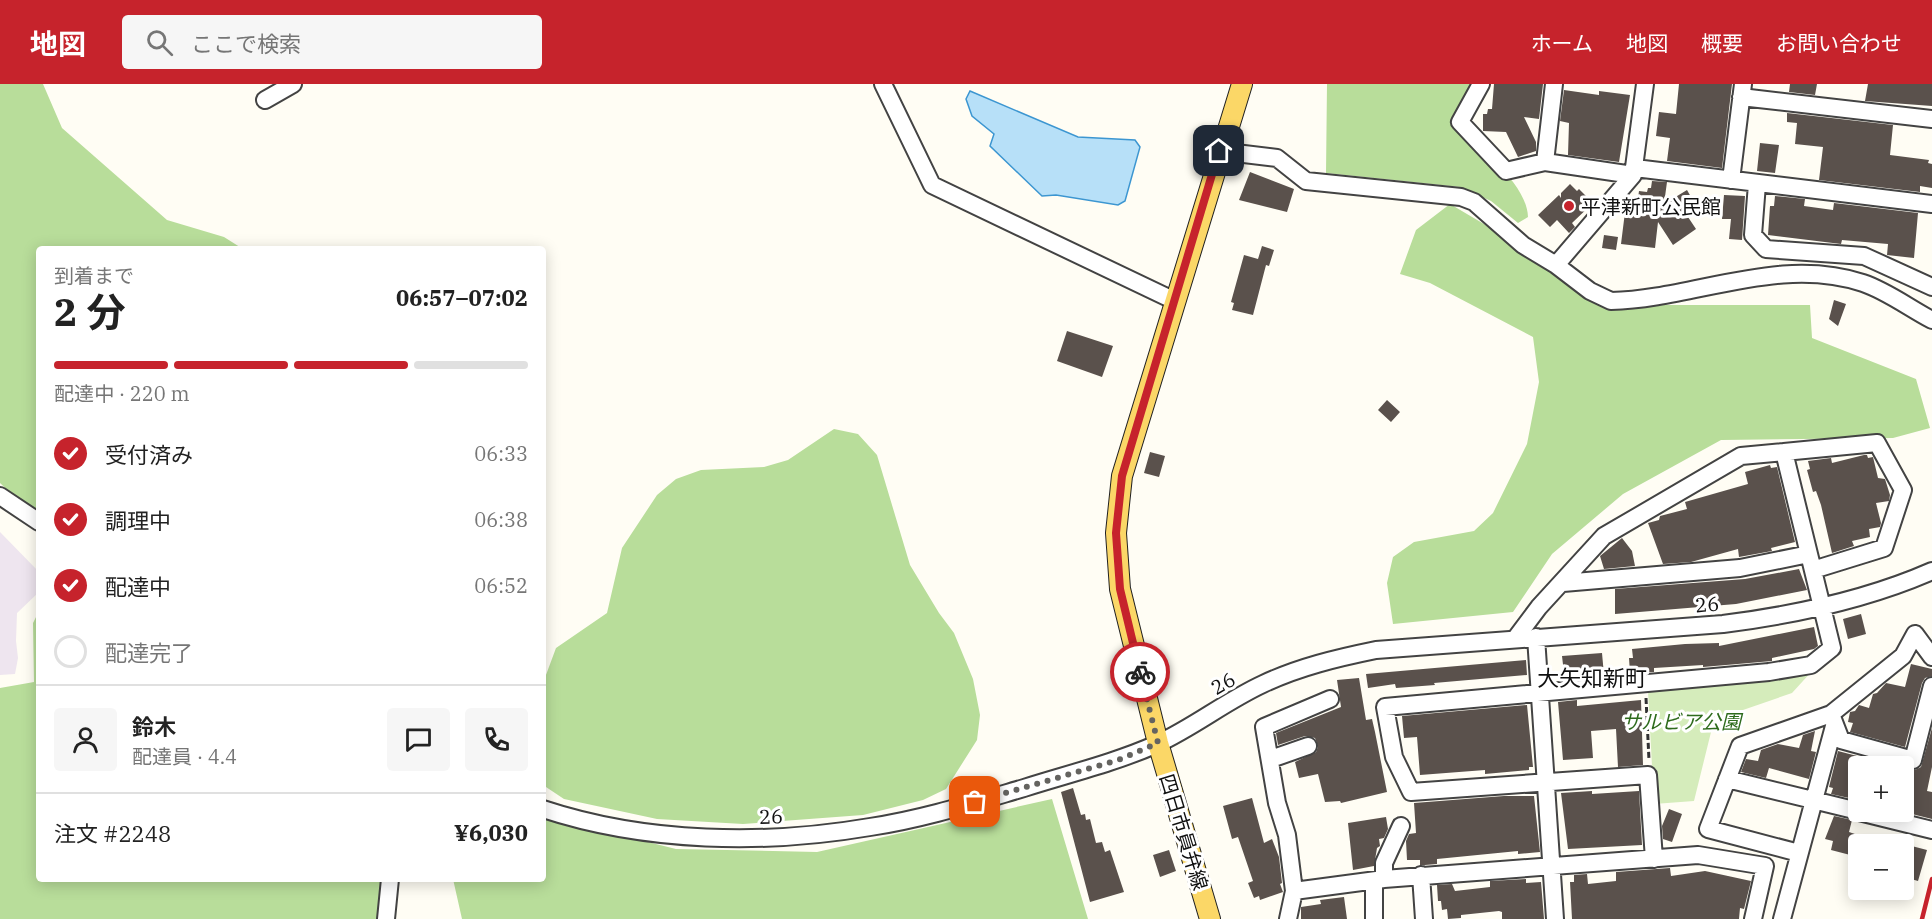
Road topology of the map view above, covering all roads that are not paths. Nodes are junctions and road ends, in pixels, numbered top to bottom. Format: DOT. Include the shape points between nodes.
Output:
graph roads {
  1 [pos="293,84"];
  2 [pos="883,84"];
  3 [pos="1242,84"];
  4 [pos="1481,84"];
  5 [pos="1554,84"];
  6 [pos="1645,84"];
  7 [pos="1742,90"];
  8 [pos="265,100"];
  9 [pos="1932,119"];
  10 [pos="1219,151"];
  11 [pos="1545,162"];
  12 [pos="1634,171"];
  13 [pos="1731,180"];
  14 [pos="1758,184"];
  15 [pos="1932,204"];
  16 [pos="1556,265"];
  17 [pos="1932,287"];
  18 [pos="1175,301"];
  19 [pos="1932,320"];
  20 [pos="1784,452"];
  21 [pos="0,495"];
  22 [pos="36,520"];
  23 [pos="1811,562"];
  24 [pos="1932,571"];
  25 [pos="1563,583"];
  26 [pos="1821,606"];
  27 [pos="1536,638"];
  28 [pos="1515,639"];
  29 [pos="1932,657"];
  30 [pos="1932,686"];
  31 [pos="1539,692"];
  32 [pos="1330,699"];
  33 [pos="1832,720"];
  34 [pos="1158,743"];
  35 [pos="1308,746"];
  36 [pos="1271,759"];
  37 [pos="1727,779"];
  38 [pos="1545,783"];
  39 [pos="1813,800"];
  40 [pos="1848,809"];
  41 [pos="546,810"];
  42 [pos="1900,822"];
  43 [pos="1401,826"];
  44 [pos="1932,830"];
  45 [pos="1799,853"];
  46 [pos="1654,858"];
  47 [pos="1551,866"];
  48 [pos="1421,876"];
  49 [pos="1379,880"];
  50 [pos="390,882"];
  51 [pos="1294,891"];
  52 [pos="386,919"];
  53 [pos="1210,919"];
  54 [pos="1288,919"];
  55 [pos="1374,919"];
  56 [pos="1424,919"];
  57 [pos="1555,919"];
  58 [pos="1753,919"];
  59 [pos="1782,919"];
  1 -- 8 [label="street"];
  2 -- 18 [label="street" via="932,185"];
  3 -- 10 [label="main road, 四日市員弁線"];
  4 -- 11 [label="street" via="1460,122 1506,171"];
  5 -- 11 [label="street"];
  6 -- 12 [label="street"];
  7 -- 9 [label="street"];
  7 -- 13 [label="street"];
  10 -- 16 [label="street" via="1277,158 1306,181 1461,196 1474,202 1523,245"];
  10 -- 18 [label="main road, 四日市員弁線"];
  11 -- 12 [label="street"];
  12 -- 13 [label="street"];
  12 -- 16 [label="street"];
  13 -- 14 [label="street"];
  14 -- 15 [label="street"];
  14 -- 17 [label="street" via="1753,235 1766,249 1864,256"];
  16 -- 19 [label="street" via="1590,291 1611,301 1774,275 1814,276 1862,283"];
  18 -- 34 [label="main road, 四日市員弁線" via="1122,476 1116,533 1120,589"];
  20 -- 23 [label="street"];
  20 -- 23 [label="street" via="1877,443 1903,490 1884,548"];
  20 -- 25 [label="street" via="1742,456 1604,536"];
  21 -- 22 [label="street"];
  23 -- 25 [label="street"];
  23 -- 26 [label="street"];
  24 -- 26 [label="street, 26" via="1878,592"];
  25 -- 28 [label="street"];
  26 -- 27 [label="street, 26" via="1723,624"];
  26 -- 31 [label="street" via="1832,648 1811,665 1734,677"];
  27 -- 28 [label="street, 26"];
  27 -- 31 [label="street"];
  28 -- 34 [label="street, 26" via="1376,650 1327,660 1263,684"];
  29 -- 33 [label="street" via="1915,634 1903,656"];
  30 -- 33 [label="street" via="1913,760 1841,740"];
  31 -- 38 [label="street"];
  31 -- 38 [label="street" via="1385,707 1394,757 1411,792"];
  32 -- 36 [label="street" via="1264,727"];
  33 -- 37 [label="street" via="1740,746"];
  33 -- 39 [label="street"];
  34 -- 41 [label="street, 26" via="1118,760 934,814 800,837 663,833 592,822"];
  34 -- 53 [label="main road, 四日市員弁線"];
  35 -- 36 [label="street"];
  36 -- 51 [label="street"];
  37 -- 39 [label="street"];
  37 -- 45 [label="street" via="1708,829"];
  38 -- 46 [label="street" via="1648,775"];
  38 -- 47 [label="street"];
  39 -- 40 [label="street"];
  39 -- 45 [label="street"];
  42 -- 44 [label="street"];
  43 -- 49 [label="street"];
  45 -- 59 [label="street"];
  46 -- 47 [label="street"];
  46 -- 58 [label="street" via="1698,855 1765,866"];
  47 -- 48 [label="street"];
  47 -- 57 [label="street"];
  48 -- 49 [label="street"];
  48 -- 56 [label="street"];
  49 -- 51 [label="street"];
  49 -- 55 [label="street"];
  50 -- 52 [label="street"];
  51 -- 54 [label="street"];
}
